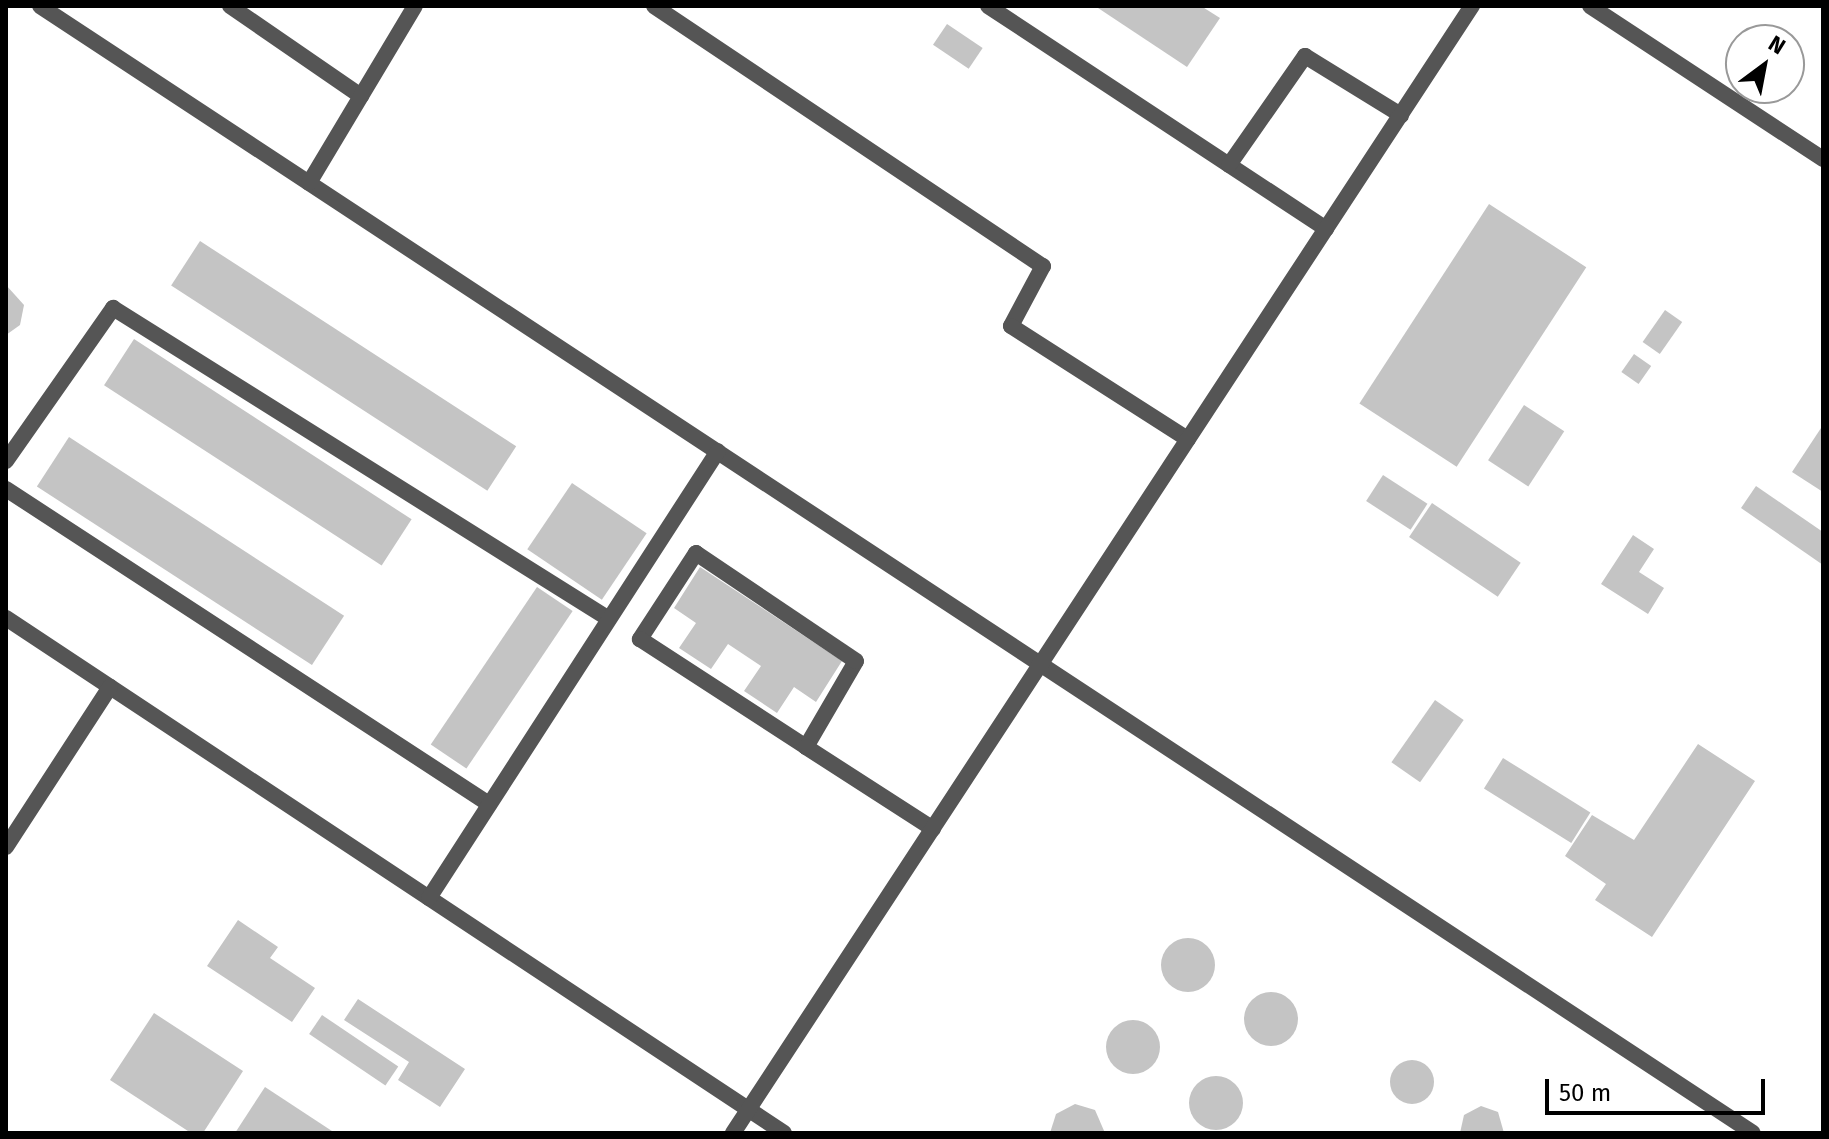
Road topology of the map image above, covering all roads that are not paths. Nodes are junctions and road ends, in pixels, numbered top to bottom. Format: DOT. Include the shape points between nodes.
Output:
graph roads {
  1 [pos="40,6"];
  2 [pos="230,6"];
  3 [pos="415,6"];
  4 [pos="654,6"];
  5 [pos="988,6"];
  6 [pos="1472,6"];
  7 [pos="1590,6"];
  8 [pos="361,96"];
  9 [pos="1401,115"];
  10 [pos="1823,159"];
  11 [pos="1229,165"];
  12 [pos="309,183"];
  13 [pos="1326,229"];
  14 [pos="1188,439"];
  15 [pos="718,451"];
  16 [pos="6,461"];
  17 [pos="6,489"];
  18 [pos="6,618"];
  19 [pos="609,619"];
  20 [pos="1042,663"];
  21 [pos="110,687"];
  22 [pos="806,747"];
  23 [pos="489,804"];
  24 [pos="933,829"];
  25 [pos="6,847"];
  26 [pos="429,898"];
  27 [pos="748,1110"];
  28 [pos="733,1133"];
  29 [pos="784,1133"];
  30 [pos="1753,1133"];
  1 -- 12 [label="lane"];
  2 -- 8 [label="lane"];
  3 -- 8 [label="lane"];
  4 -- 14 [label="lane" via="1043,266 1011,326"];
  5 -- 11 [label="lane"];
  6 -- 9 [label="lane"];
  7 -- 10 [label="lane"];
  8 -- 12 [label="lane"];
  9 -- 11 [label="lane" via="1305,56"];
  9 -- 13 [label="lane"];
  11 -- 13 [label="lane"];
  12 -- 15 [label="lane"];
  13 -- 14 [label="lane"];
  14 -- 20 [label="lane"];
  15 -- 19 [label="lane"];
  15 -- 20 [label="lane"];
  16 -- 19 [label="lane" via="113,308"];
  17 -- 23 [label="lane"];
  18 -- 21 [label="lane"];
  19 -- 23 [label="lane"];
  20 -- 24 [label="lane"];
  20 -- 30 [label="lane"];
  21 -- 25 [label="lane"];
  21 -- 26 [label="lane"];
  22 -- 22 [label="lane" via="640,639 696,553 856,661"];
  22 -- 24 [label="lane"];
  23 -- 26 [label="lane"];
  24 -- 27 [label="lane"];
  26 -- 27 [label="lane"];
  27 -- 28 [label="lane"];
  27 -- 29 [label="lane"];
}
